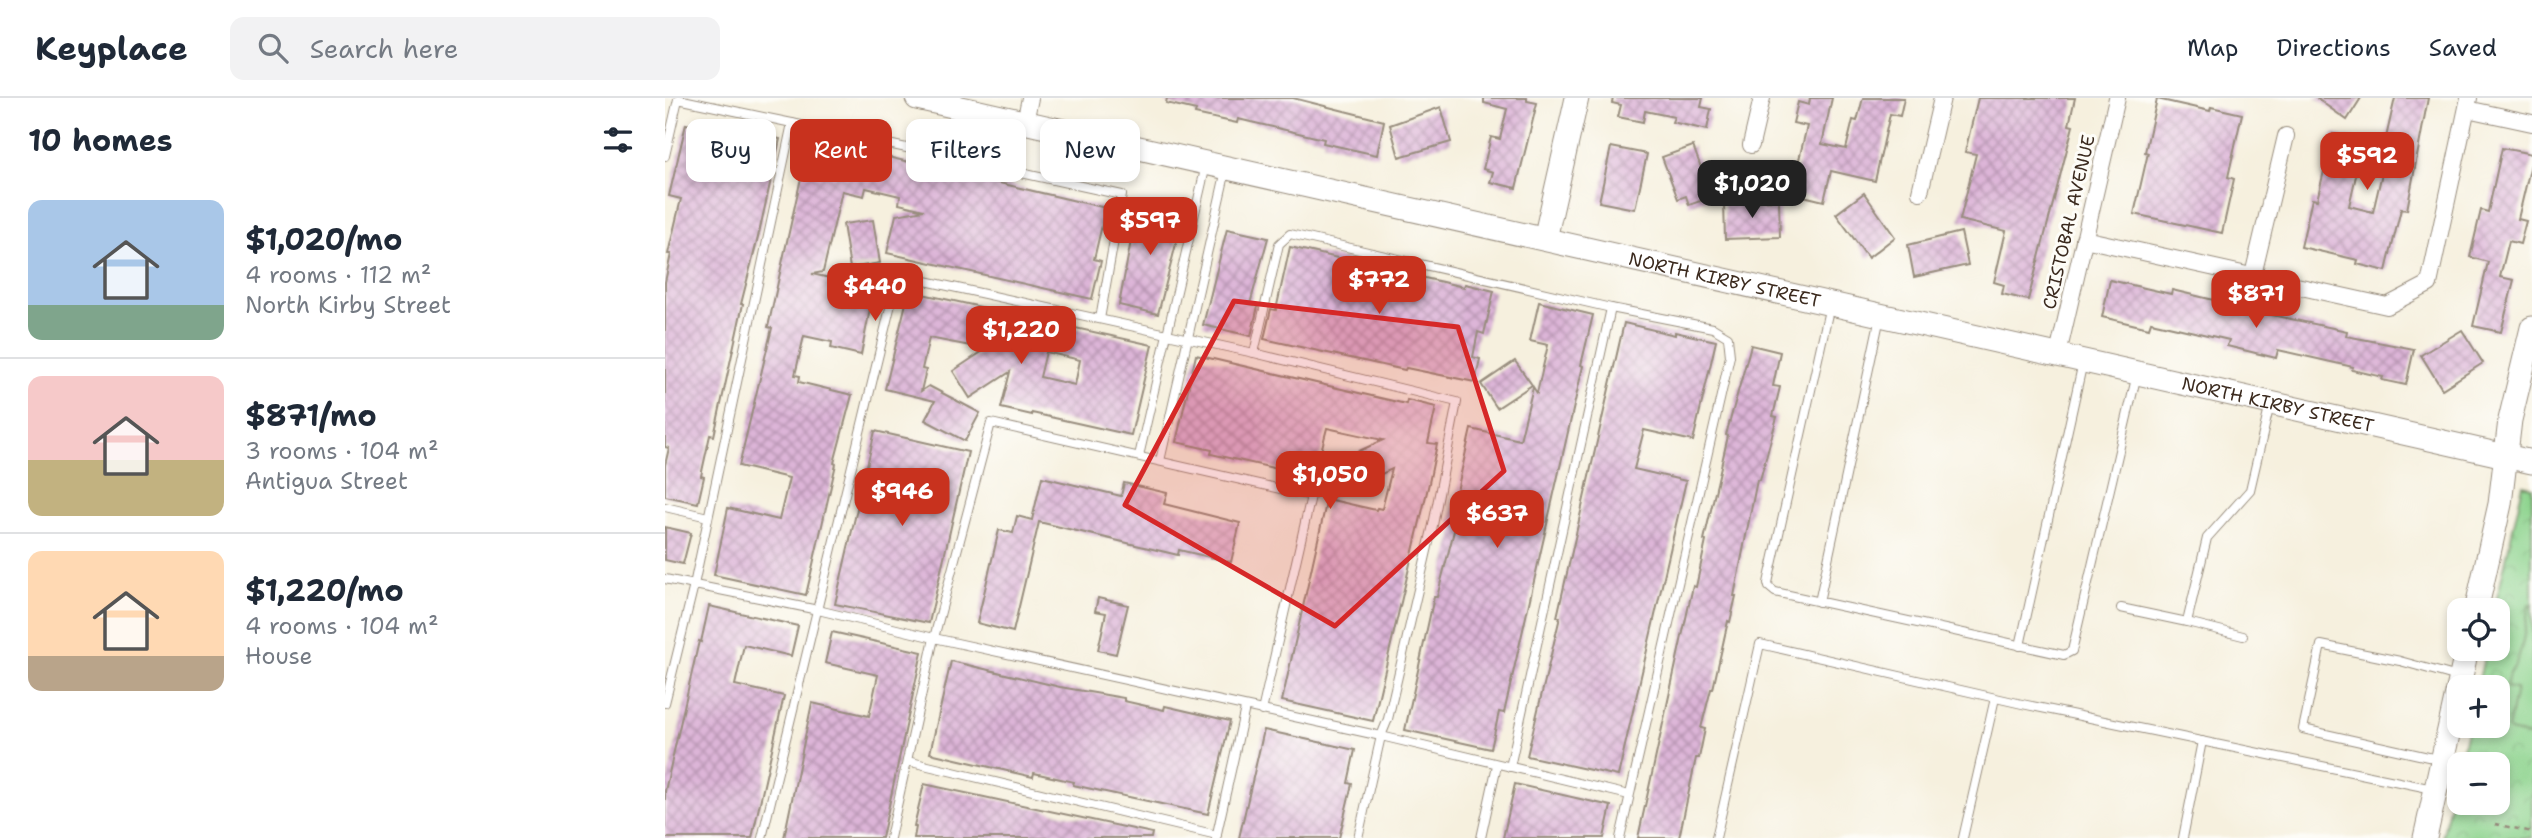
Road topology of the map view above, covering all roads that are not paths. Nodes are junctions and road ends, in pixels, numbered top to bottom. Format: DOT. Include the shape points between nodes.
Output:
graph roads {
  1 [pos="917,98"];
  2 [pos="1030,98"];
  3 [pos="1577,98"];
  4 [pos="1762,98"];
  5 [pos="1942,98"];
  6 [pos="2117,98"];
  7 [pos="2468,104"];
  8 [pos="1012,119"];
  9 [pos="1026,119"];
  10 [pos="1026,122"];
  11 [pos="790,123"];
  12 [pos="2532,123"];
  13 [pos="790,132"];
  14 [pos="2285,136"];
  15 [pos="892,145"];
  16 [pos="1751,145"];
  17 [pos="665,156"];
  18 [pos="1216,164"];
  19 [pos="1920,192"];
  20 [pos="1545,239"];
  21 [pos="2084,239"];
  22 [pos="2253,275"];
  23 [pos="1830,302"];
  24 [pos="1611,308"];
  25 [pos="1881,314"];
  26 [pos="1100,319"];
  27 [pos="2532,328"];
  28 [pos="1166,334"];
  29 [pos="1188,339"];
  30 [pos="1254,353"];
  31 [pos="2058,354"];
  32 [pos="2084,360"];
  33 [pos="2137,372"];
  34 [pos="2270,401"];
  35 [pos="1139,456"];
  36 [pos="2506,456"];
  37 [pos="1160,461"];
  38 [pos="2532,462"];
  39 [pos="665,507"];
  40 [pos="708,517"];
  41 [pos="665,579"];
  42 [pos="694,585"];
  43 [pos="2479,598"];
  44 [pos="1819,602"];
  45 [pos="2121,608"];
  46 [pos="818,610"];
  47 [pos="2187,622"];
  48 [pos="2243,636"];
  49 [pos="934,638"];
  50 [pos="2020,646"];
  51 [pos="2453,675"];
  52 [pos="1995,698"];
  53 [pos="665,703"];
  54 [pos="1245,708"];
  55 [pos="1262,711"];
  56 [pos="1381,736"];
  57 [pos="2202,741"];
  58 [pos="907,761"];
  59 [pos="2447,761"];
  60 [pos="1497,765"];
  61 [pos="1510,767"];
  62 [pos="2447,772"];
  63 [pos="2436,790"];
  64 [pos="1629,795"];
  65 [pos="1216,836"];
  66 [pos="762,838"];
  67 [pos="890,838"];
  68 [pos="1358,838"];
  69 [pos="1481,838"];
  70 [pos="1620,838"];
  71 [pos="1716,838"];
  72 [pos="1963,838"];
  73 [pos="2183,838"];
  74 [pos="2425,838"];
  1 -- 8 [label="street, NORTH KIRBY STREET"];
  2 -- 9 [label="street"];
  3 -- 20 [label="street"];
  4 -- 16 [label="street"];
  5 -- 19 [label="street"];
  6 -- 21 [label="street, CRISTOBAL AVENUE"];
  7 -- 12 [label="street"];
  7 -- 22 [label="street" via="2429,284 2387,306"];
  10 -- 18 [label="street, NORTH KIRBY STREET"];
  11 -- 17 [label="lane" via="678,99"];
  13 -- 40 [label="lane"];
  14 -- 22 [label="street"];
  15 -- 26 [label="lane" via="1122,195"];
  18 -- 20 [label="street, NORTH KIRBY STREET"];
  18 -- 28 [label="lane"];
  18 -- 29 [label="lane"];
  20 -- 23 [label="street, NORTH KIRBY STREET"];
  21 -- 22 [label="street"];
  21 -- 31 [label="street, CRISTOBAL AVENUE"];
  23 -- 25 [label="street, NORTH KIRBY STREET"];
  23 -- 44 [label="lane" via="1768,583 1775,592"];
  24 -- 30 [label="lane" via="1290,234 1279,244"];
  24 -- 61 [label="lane"];
  24 -- 64 [label="lane" via="1713,328 1728,337 1730,347"];
  25 -- 31 [label="street, NORTH KIRBY STREET"];
  25 -- 44 [label="lane"];
  26 -- 28 [label="lane"];
  26 -- 46 [label="lane" via="898,275"];
  27 -- 36 [label="street"];
  28 -- 29 [label="lane"];
  28 -- 35 [label="lane"];
  29 -- 30 [label="lane"];
  29 -- 37 [label="lane"];
  30 -- 56 [label="lane" via="1457,402 1433,526"];
  31 -- 32 [label="street, NORTH KIRBY STREET"];
  32 -- 33 [label="street, NORTH KIRBY STREET"];
  32 -- 50 [label="lane"];
  33 -- 34 [label="street, NORTH KIRBY STREET"];
  33 -- 50 [label="lane" via="2072,652 2064,655"];
  34 -- 36 [label="street, NORTH KIRBY STREET"];
  34 -- 47 [label="lane" via="2250,489 2207,538"];
  35 -- 37 [label="lane"];
  35 -- 49 [label="lane" via="991,424"];
  36 -- 38 [label="street, NORTH KIRBY STREET"];
  36 -- 43 [label="street"];
  37 -- 55 [label="lane" via="1311,496"];
  39 -- 40 [label="lane"];
  40 -- 42 [label="lane"];
  41 -- 42 [label="lane"];
  42 -- 46 [label="lane"];
  42 -- 53 [label="lane"];
  44 -- 50 [label="lane"];
  45 -- 47 [label="lane"];
  46 -- 49 [label="lane"];
  46 -- 66 [label="lane"];
  47 -- 48 [label="lane"];
  49 -- 54 [label="lane"];
  49 -- 58 [label="lane"];
  51 -- 59 [label="lane" via="2321,645 2303,729"];
  52 -- 57 [label="lane"];
  52 -- 71 [label="lane" via="1760,644"];
  52 -- 72 [label="lane"];
  54 -- 55 [label="lane"];
  54 -- 65 [label="lane"];
  55 -- 56 [label="lane"];
  56 -- 60 [label="lane"];
  56 -- 68 [label="lane"];
  57 -- 63 [label="lane"];
  57 -- 73 [label="lane"];
  58 -- 65 [label="lane"];
  58 -- 67 [label="lane"];
  60 -- 61 [label="lane"];
  60 -- 69 [label="lane"];
  61 -- 64 [label="lane"];
  62 -- 63 [label="street"];
  63 -- 74 [label="street"];
  64 -- 70 [label="lane"];
}
